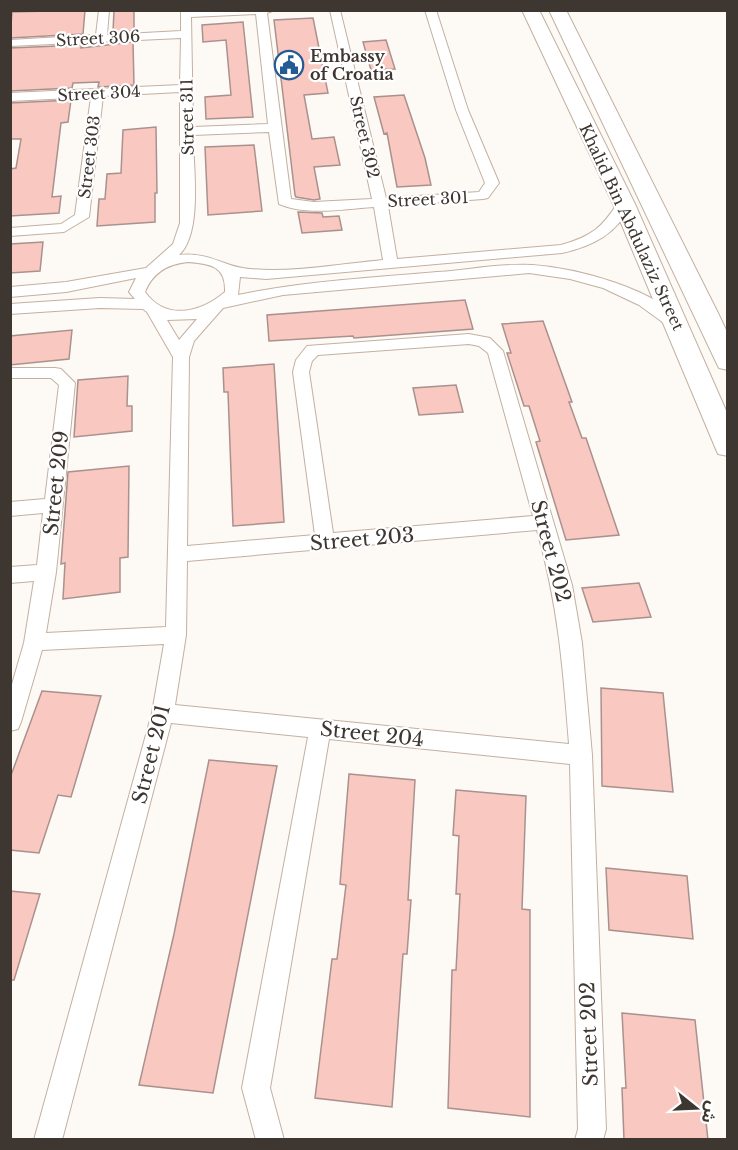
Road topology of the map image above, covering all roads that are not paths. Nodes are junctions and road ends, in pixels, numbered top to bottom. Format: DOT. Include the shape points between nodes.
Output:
graph roads {
  1 [pos="105,10"];
  2 [pos="270,10"];
  3 [pos="335,10"];
  4 [pos="430,10"];
  5 [pos="530,10"];
  6 [pos="557,10"];
  7 [pos="261,11"];
  8 [pos="186,12"];
  9 [pos="186,34"];
  10 [pos="101,38"];
  11 [pos="10,43"];
  12 [pos="187,88"];
  13 [pos="97,94"];
  14 [pos="10,97"];
  15 [pos="275,128"];
  16 [pos="188,131"];
  17 [pos="380,202"];
  18 [pos="624,204"];
  19 [pos="187,223"];
  20 [pos="10,232"];
  21 [pos="546,252"];
  22 [pos="215,262"];
  23 [pos="391,265"];
  24 [pos="153,268"];
  25 [pos="230,271"];
  26 [pos="558,272"];
  27 [pos="10,292"];
  28 [pos="218,306"];
  29 [pos="149,308"];
  30 [pos="10,309"];
  31 [pos="678,326"];
  32 [pos="181,357"];
  33 [pos="728,362"];
  34 [pos="10,373"];
  35 [pos="728,447"];
  36 [pos="53,505"];
  37 [pos="10,509"];
  38 [pos="544,522"];
  39 [pos="325,542"];
  40 [pos="179,554"];
  41 [pos="46,572"];
  42 [pos="10,575"];
  43 [pos="177,635"];
  44 [pos="34,642"];
  45 [pos="163,713"];
  46 [pos="10,722"];
  47 [pos="320,729"];
  48 [pos="581,755"];
  49 [pos="48,1140"];
  50 [pos="270,1140"];
  51 [pos="589,1140"];
  1 -- 10 [label="street"];
  2 -- 7 [label="street"];
  3 -- 17 [label="street, Street 302"];
  4 -- 17 [label="street, Street 301" via="462,110 492,183 483,195"];
  5 -- 18 [label="main road, Khalid Bin Abdulaziz Street"];
  6 -- 33 [label="main road, Khalid Bin Abdulaziz Street"];
  7 -- 8 [label="street"];
  7 -- 15 [label="street, Street 301"];
  8 -- 9 [label="street, Street 311"];
  9 -- 10 [label="street, Street 306"];
  9 -- 12 [label="street, Street 311"];
  10 -- 11 [label="street, Street 306"];
  12 -- 13 [label="street, Street 304"];
  12 -- 16 [label="street, Street 311"];
  13 -- 14 [label="street, Street 304"];
  13 -- 20 [label="street, Street 303" via="82,217 64,228"];
  15 -- 16 [label="street"];
  15 -- 17 [label="street, Street 301" via="284,201 314,206"];
  16 -- 19 [label="street, Street 311"];
  17 -- 23 [label="street, Street 302"];
  18 -- 21 [label="street" via="618,219 605,232 586,242"];
  18 -- 31 [label="main road, Khalid Bin Abdulaziz Street"];
  19 -- 22 [label="street, Street 311" via="196,245"];
  19 -- 24 [label="street, Street 311" via="175,254"];
  21 -- 23 [label="street"];
  21 -- 26 [label="street" via="568,262"];
  22 -- 24 [label="street" via="190,258"];
  22 -- 25 [label="street"];
  23 -- 25 [label="street" via="266,275"];
  24 -- 27 [label="street" via="66,287"];
  24 -- 29 [label="street" via="141,279 137,292"];
  25 -- 28 [label="street" via="234,287"];
  26 -- 28 [label="street" via="529,269 283,290"];
  26 -- 31 [label="street" via="630,293"];
  28 -- 29 [label="street" via="185,316"];
  28 -- 32 [label="street, Street 201" via="187,340"];
  29 -- 30 [label="street" via="100,303"];
  29 -- 32 [label="street"];
  31 -- 35 [label="main road, Khalid Bin Abdulaziz Street"];
  32 -- 40 [label="street, Street 201"];
  34 -- 36 [label="street, Street 209" via="56,374 67,383"];
  36 -- 37 [label="street"];
  36 -- 41 [label="street, Street 209"];
  38 -- 39 [label="street, Street 203"];
  38 -- 39 [label="street, Street 202" via="495,351 484,342 470,339 313,350 304,360 301,372"];
  38 -- 48 [label="street, Street 202" via="562,585 572,643"];
  39 -- 40 [label="street, Street 203"];
  40 -- 43 [label="street, Street 201"];
  41 -- 42 [label="street"];
  41 -- 44 [label="street, Street 209"];
  43 -- 44 [label="street"];
  43 -- 45 [label="street, Street 201"];
  44 -- 46 [label="street, Street 209" via="26,681"];
  45 -- 47 [label="street, Street 204"];
  45 -- 49 [label="street, Street 201"];
  47 -- 48 [label="street, Street 204"];
  47 -- 50 [label="street" via="256,1088"];
  48 -- 51 [label="street, Street 202" via="592,1129"];
}
